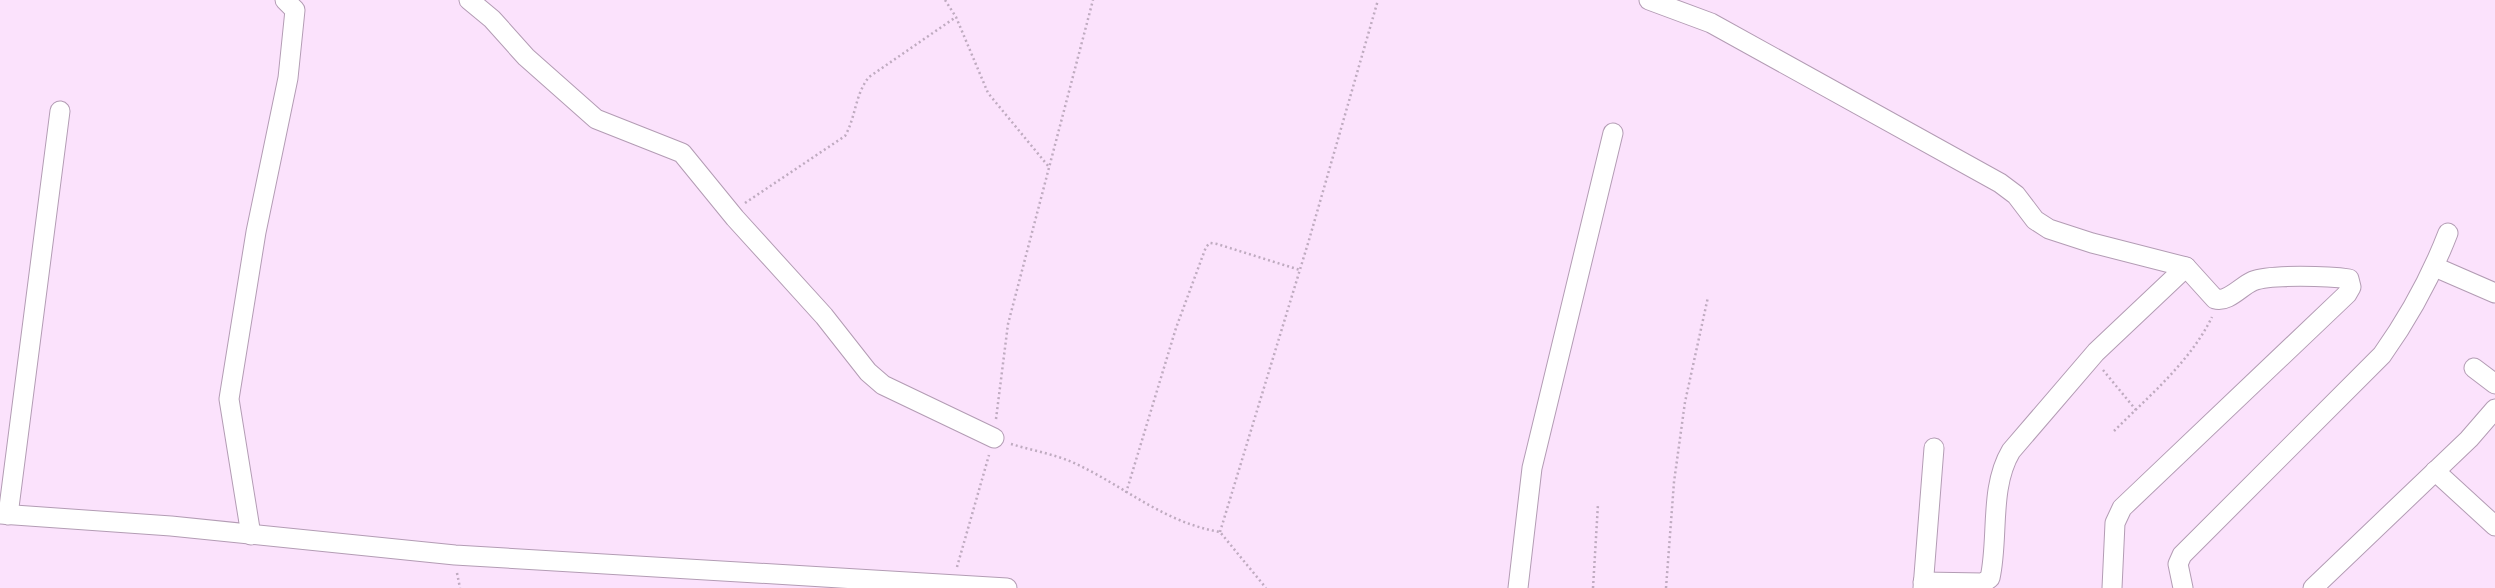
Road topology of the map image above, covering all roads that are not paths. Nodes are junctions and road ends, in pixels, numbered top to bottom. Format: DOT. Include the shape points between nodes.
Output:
graph roads {
  1 [pos="285,0"];
  2 [pos="469,0"];
  3 [pos="1649,0"];
  4 [pos="60,111"];
  5 [pos="1613,133"];
  6 [pos="2448,233"];
  7 [pos="2186,267"];
  8 [pos="2435,267"];
  9 [pos="2495,293"];
  10 [pos="2474,368"];
  11 [pos="2495,384"];
  12 [pos="2495,409"];
  13 [pos="994,438"];
  14 [pos="1934,448"];
  15 [pos="2435,472"];
  16 [pos="4,514"];
  17 [pos="2495,526"];
  18 [pos="251,535"];
  19 [pos="1923,585"];
  20 [pos="972,586"];
  21 [pos="1007,588"];
  22 [pos="1518,588"];
  23 [pos="2112,588"];
  24 [pos="2183,588"];
  25 [pos="2312,588"];
  1 -- 18 [label="street" via="295,10 288,78 256,232 229,399"];
  2 -- 13 [label="street" via="492,19 526,57 596,119 682,154 824,316 868,372 906,398"];
  3 -- 7 [label="street" via="1711,23 2000,183 2016,195 2036,220 2048,229"];
  4 -- 16 [label="street"];
  5 -- 22 [label="street" via="1532,468"];
  6 -- 8 [label="street"];
  7 -- 19 [label="street" via="2092,356 2018,440 2008,457 1999,493 1990,578 1983,583"];
  7 -- 23 [label="street" via="2208,292 2219,300 2254,281 2271,277 2343,278 2349,280 2351,287 2347,294 2122,508 2115,523"];
  8 -- 9 [label="street"];
  8 -- 24 [label="street" via="2404,324 2382,355 2182,555 2178,564"];
  10 -- 11 [label="street"];
  12 -- 15 [label="street"];
  14 -- 19 [label="street"];
  15 -- 17 [label="street"];
  15 -- 25 [label="street"];
  16 -- 18 [label="street" via="106,520"];
  18 -- 20 [label="street" via="455,555"];
  20 -- 21 [label="street"];
}
